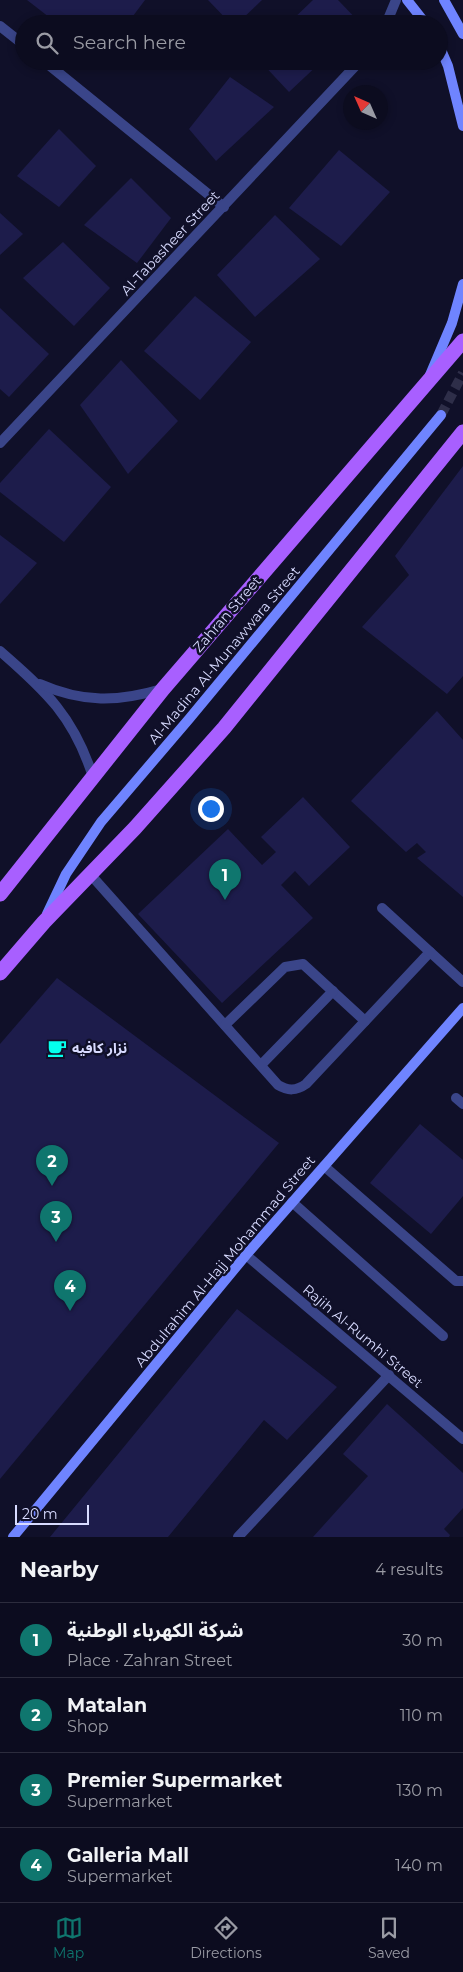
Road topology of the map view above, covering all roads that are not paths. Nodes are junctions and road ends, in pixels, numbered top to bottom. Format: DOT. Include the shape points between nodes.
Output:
graph roads {
  1 [pos="396,0"];
  2 [pos="407,0"];
  3 [pos="444,0"];
  4 [pos="390,15"];
  5 [pos="419,15"];
  6 [pos="0,26"];
  7 [pos="463,34"];
  8 [pos="15,38"];
  9 [pos="448,66"];
  10 [pos="55,70"];
  11 [pos="352,70"];
  12 [pos="463,126"];
  13 [pos="224,207"];
  14 [pos="463,284"];
  15 [pos="463,341"];
  16 [pos="427,382"];
  17 [pos="441,415"];
  18 [pos="463,432"];
  19 [pos="1,440"];
  20 [pos="0,650"];
  21 [pos="35,681"];
  22 [pos="163,689"];
  23 [pos="93,776"];
  24 [pos="90,874"];
  25 [pos="0,894"];
  26 [pos="382,908"];
  27 [pos="44,922"];
  28 [pos="430,952"];
  29 [pos="0,973"];
  30 [pos="463,982"];
  31 [pos="333,991"];
  32 [pos="463,1008"];
  33 [pos="365,1021"];
  34 [pos="225,1025"];
  35 [pos="261,1065"];
  36 [pos="324,1166"];
  37 [pos="292,1202"];
  38 [pos="246,1254"];
  39 [pos="463,1281"];
  40 [pos="444,1336"];
  41 [pos="388,1375"];
  42 [pos="463,1439"];
  43 [pos="13,1537"];
  44 [pos="238,1537"];
  1 -- 4 [label="street"];
  2 -- 5 [label="main road"];
  3 -- 7 [label="main road"];
  6 -- 8 [label="street"];
  9 -- 12 [label="main road"];
  10 -- 13 [label="street"];
  11 -- 13 [label="street, Al-Tabasheer Street"];
  13 -- 19 [label="street, Al-Tabasheer Street"];
  14 -- 16 [label="main road" via="452,323"];
  15 -- 16 [label="main road, Zahran Street"];
  16 -- 22 [label="main road, Zahran Street"];
  17 -- 27 [label="main road, Al-Madina Al-Munawwara Street" via="101,822 66,874"];
  18 -- 24 [label="main road" via="224,728"];
  20 -- 21 [label="street"];
  21 -- 22 [label="street" via="76,696 98,699 120,699"];
  21 -- 23 [label="street" via="71,725"];
  22 -- 23 [label="main road, Zahran Street"];
  23 -- 25 [label="main road, Zahran Street"];
  24 -- 27 [label="main road"];
  24 -- 34 [label="street"];
  26 -- 28 [label="street"];
  27 -- 29 [label="main road"];
  28 -- 30 [label="street"];
  28 -- 33 [label="street"];
  31 -- 33 [label="street"];
  31 -- 34 [label="street" via="303,964 291,965 285,967"];
  31 -- 35 [label="street"];
  32 -- 36 [label="main road, Abdulrahim Al-Hajj Mohammad Street"];
  33 -- 35 [label="street" via="300,1089 285,1089 278,1085"];
  34 -- 35 [label="street"];
  36 -- 37 [label="main road, Abdulrahim Al-Hajj Mohammad Street"];
  36 -- 39 [label="street" via="456,1281"];
  37 -- 38 [label="main road, Abdulrahim Al-Hajj Mohammad Street"];
  37 -- 40 [label="street"];
  38 -- 41 [label="street, Rajih Al-Rumhi Street"];
  38 -- 43 [label="main road, Abdulrahim Al-Hajj Mohammad Street"];
  41 -- 42 [label="street, Rajih Al-Rumhi Street"];
  41 -- 44 [label="street"];
}
